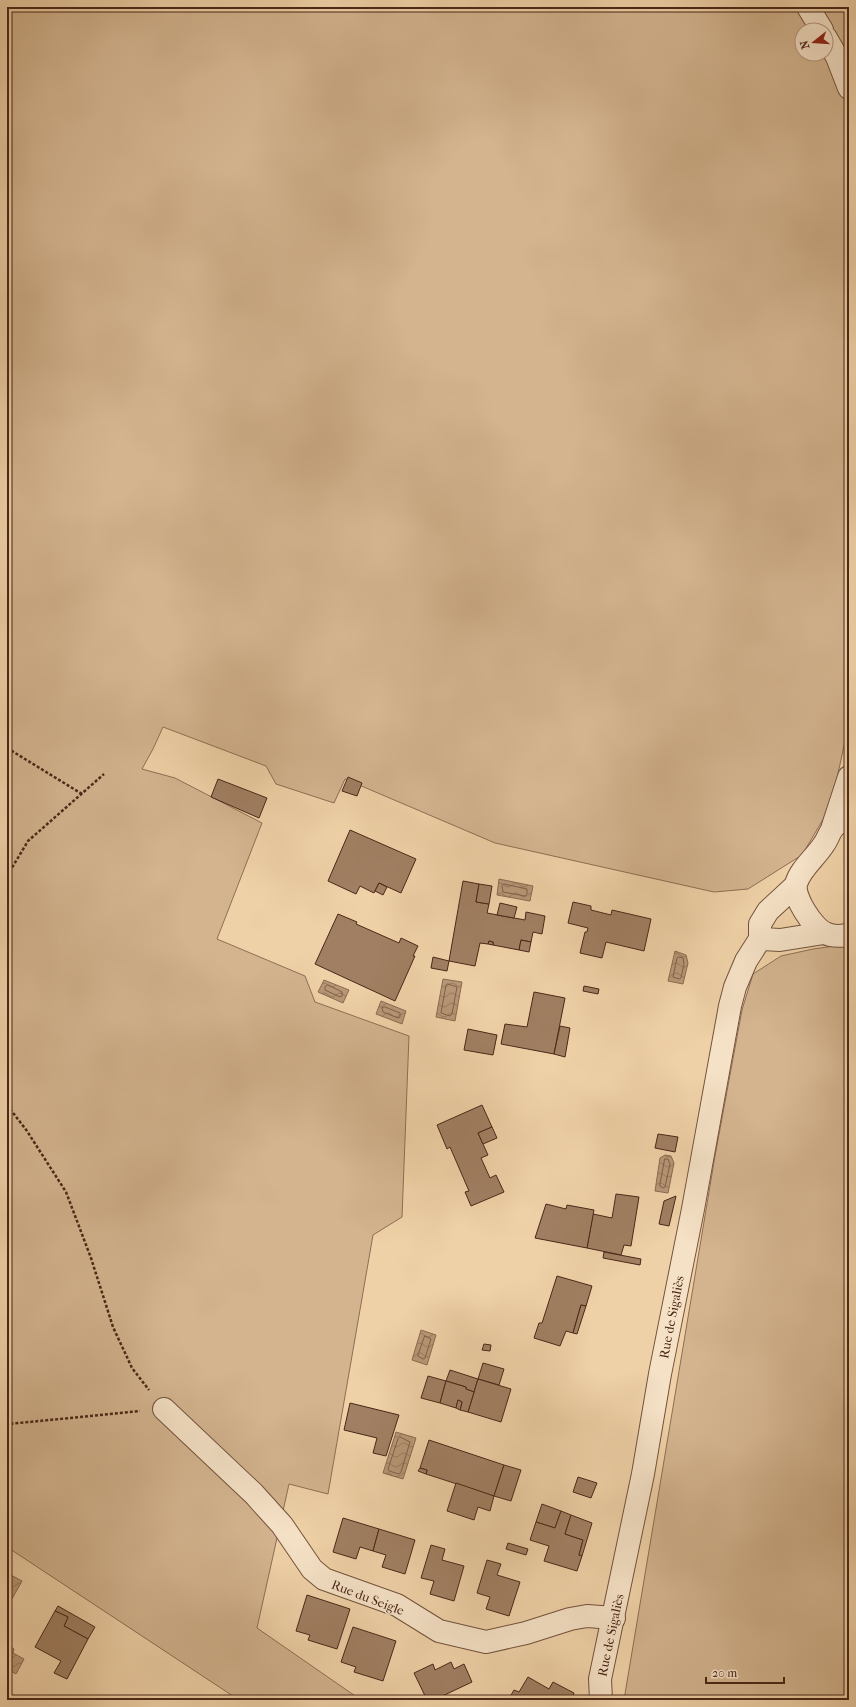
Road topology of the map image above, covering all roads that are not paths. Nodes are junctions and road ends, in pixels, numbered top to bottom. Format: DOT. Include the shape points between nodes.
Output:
graph roads {
  1 [pos="808,7"];
  2 [pos="817,22"];
  3 [pos="834,52"];
  4 [pos="849,88"];
  5 [pos="849,777"];
  6 [pos="841,823"];
  7 [pos="796,886"];
  8 [pos="824,933"];
  9 [pos="849,935"];
  10 [pos="760,939"];
  11 [pos="164,1409"];
  12 [pos="614,1618"];
  13 [pos="601,1700"];
  1 -- 2 [label="street"];
  3 -- 4 [label="street"];
  5 -- 6 [label="street, Rue de Sigaliès"];
  6 -- 7 [label="street, Rue de Sigaliès" via="800,874"];
  7 -- 8 [label="street" via="799,902 806,914"];
  7 -- 10 [label="street, Rue de Sigaliès" via="768,911 760,924"];
  8 -- 9 [label="street"];
  8 -- 10 [label="street" via="780,940"];
  10 -- 12 [label="street, Rue de Sigaliès" via="746,962 730,1006 660,1374 644,1474"];
  11 -- 12 [label="street, Rue du Seigle" via="282,1524 312,1569 324,1579 397,1605 439,1631 486,1642 587,1616"];
  12 -- 13 [label="street, Rue de Sigaliès" via="600,1679"];
}
